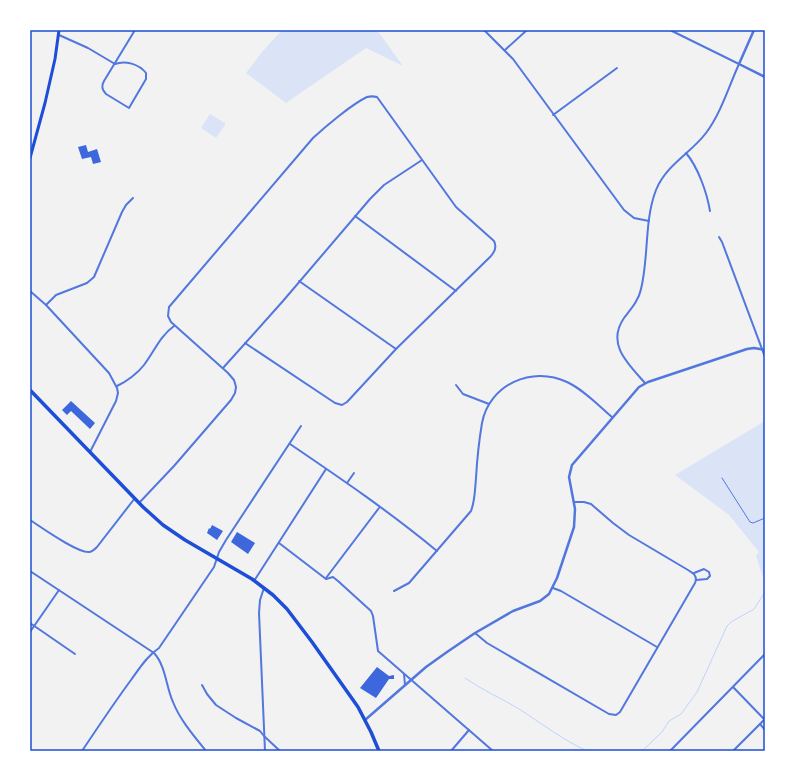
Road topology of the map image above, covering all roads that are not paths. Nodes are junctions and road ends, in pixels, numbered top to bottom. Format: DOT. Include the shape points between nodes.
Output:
graph roads {
  1 [pos="60,30"];
  2 [pos="135,30"];
  3 [pos="484,30"];
  4 [pos="527,30"];
  5 [pos="670,30"];
  6 [pos="754,30"];
  7 [pos="59,35"];
  8 [pos="505,50"];
  9 [pos="114,64"];
  10 [pos="739,64"];
  11 [pos="617,68"];
  12 [pos="765,77"];
  13 [pos="554,115"];
  14 [pos="686,153"];
  15 [pos="30,158"];
  16 [pos="422,160"];
  17 [pos="133,198"];
  18 [pos="710,211"];
  19 [pos="355,216"];
  20 [pos="649,221"];
  21 [pos="719,237"];
  22 [pos="299,281"];
  23 [pos="30,291"];
  24 [pos="456,291"];
  25 [pos="46,305"];
  26 [pos="174,326"];
  27 [pos="245,344"];
  28 [pos="396,349"];
  29 [pos="763,349"];
  30 [pos="765,358"];
  31 [pos="223,368"];
  32 [pos="645,384"];
  33 [pos="456,385"];
  34 [pos="116,386"];
  35 [pos="30,390"];
  36 [pos="489,404"];
  37 [pos="612,417"];
  38 [pos="301,426"];
  39 [pos="290,444"];
  40 [pos="90,452"];
  41 [pos="326,468"];
  42 [pos="354,473"];
  43 [pos="722,478"];
  44 [pos="347,483"];
  45 [pos="135,498"];
  46 [pos="574,502"];
  47 [pos="139,503"];
  48 [pos="380,508"];
  49 [pos="765,518"];
  50 [pos="30,520"];
  51 [pos="279,542"];
  52 [pos="437,551"];
  53 [pos="217,559"];
  54 [pos="30,571"];
  55 [pos="694,573"];
  56 [pos="326,579"];
  57 [pos="696,580"];
  58 [pos="254,581"];
  59 [pos="264,588"];
  60 [pos="553,588"];
  61 [pos="59,590"];
  62 [pos="394,591"];
  63 [pos="30,623"];
  64 [pos="34,626"];
  65 [pos="30,632"];
  66 [pos="475,633"];
  67 [pos="658,647"];
  68 [pos="152,652"];
  69 [pos="75,654"];
  70 [pos="765,654"];
  71 [pos="403,673"];
  72 [pos="412,680"];
  73 [pos="202,685"];
  74 [pos="405,685"];
  75 [pos="733,687"];
  76 [pos="765,719"];
  77 [pos="365,720"];
  78 [pos="760,724"];
  79 [pos="469,730"];
  80 [pos="765,730"];
  81 [pos="264,736"];
  82 [pos="82,751"];
  83 [pos="206,751"];
  84 [pos="265,751"];
  85 [pos="280,751"];
  86 [pos="379,751"];
  87 [pos="451,751"];
  88 [pos="493,751"];
  89 [pos="670,751"];
  90 [pos="733,751"];
  1 -- 7 [label="main road"];
  2 -- 9 [label="street"];
  3 -- 8 [label="street"];
  4 -- 8 [label="street"];
  5 -- 10 [label="street"];
  6 -- 10 [label="street"];
  7 -- 9 [label="street" via="88,48"];
  7 -- 15 [label="main road"];
  8 -- 13 [label="street"];
  9 -- 9 [label="street" via="103,82 103,90 129,108 146,79 146,73 131,63"];
  10 -- 12 [label="street"];
  10 -- 14 [label="street" via="717,115 703,136"];
  11 -- 13 [label="street"];
  13 -- 20 [label="street" via="624,210 634,218"];
  14 -- 18 [label="street" via="698,174"];
  14 -- 20 [label="street" via="659,184"];
  16 -- 19 [label="street" via="384,186"];
  16 -- 24 [label="street" via="456,207 496,245 493,254"];
  16 -- 26 [label="street" via="378,98 373,96 357,103 313,138 170,305 168,316"];
  17 -- 25 [label="street" via="122,212 94,277 56,295"];
  19 -- 22 [label="street"];
  19 -- 24 [label="street"];
  20 -- 32 [label="street" via="641,291 621,323 617,336 621,351"];
  21 -- 29 [label="street"];
  22 -- 27 [label="street"];
  22 -- 28 [label="street"];
  23 -- 25 [label="street"];
  24 -- 28 [label="street"];
  25 -- 34 [label="street" via="109,373"];
  26 -- 31 [label="street"];
  26 -- 34 [label="street" via="142,368"];
  27 -- 28 [label="street" via="335,404 341,405 347,402"];
  27 -- 31 [label="street"];
  29 -- 30 [label="street"];
  29 -- 32 [label="street" via="749,348"];
  31 -- 47 [label="street" via="235,383 236,391 232,398"];
  32 -- 37 [label="street" via="639,387"];
  33 -- 36 [label="street" via="464,394"];
  34 -- 40 [label="street" via="116,401"];
  35 -- 40 [label="main road"];
  36 -- 37 [label="street" via="496,394 510,384 526,377 544,376 572,385"];
  36 -- 52 [label="street" via="482,424 472,508"];
  37 -- 46 [label="street" via="572,465 569,477"];
  38 -- 39 [label="street"];
  39 -- 41 [label="street"];
  39 -- 53 [label="street" via="226,540"];
  40 -- 45 [label="main road"];
  41 -- 44 [label="street"];
  41 -- 51 [label="street"];
  42 -- 44 [label="street"];
  43 -- 49 [label="lane" via="750,522"];
  44 -- 48 [label="street"];
  45 -- 47 [label="main road"];
  45 -- 50 [label="street" via="97,547 89,552 79,550"];
  46 -- 55 [label="street" via="591,504 629,535"];
  46 -- 60 [label="street" via="573,531"];
  47 -- 53 [label="main road" via="170,531"];
  48 -- 52 [label="street"];
  48 -- 56 [label="street"];
  51 -- 56 [label="street"];
  51 -- 58 [label="street"];
  52 -- 62 [label="street" via="408,584"];
  53 -- 58 [label="main road"];
  53 -- 68 [label="street" via="159,648"];
  54 -- 61 [label="street"];
  55 -- 57 [label="street"];
  55 -- 57 [label="street" via="704,569 709,572 706,580"];
  56 -- 71 [label="street" via="333,577 338,580 371,610 378,651"];
  57 -- 67 [label="street"];
  58 -- 59 [label="main road"];
  59 -- 77 [label="main road" via="294,617"];
  59 -- 81 [label="street" via="259,614"];
  60 -- 66 [label="street" via="541,600 513,611"];
  60 -- 67 [label="street"];
  61 -- 64 [label="street"];
  61 -- 68 [label="street"];
  63 -- 64 [label="street"];
  64 -- 65 [label="street"];
  64 -- 69 [label="street"];
  66 -- 67 [label="street" via="487,643 614,715 620,712"];
  66 -- 72 [label="street" via="438,658"];
  68 -- 82 [label="street" via="109,709"];
  68 -- 83 [label="street" via="160,663 178,713"];
  70 -- 75 [label="street"];
  71 -- 72 [label="street"];
  71 -- 74 [label="street"];
  72 -- 74 [label="street"];
  72 -- 79 [label="street"];
  73 -- 81 [label="street" via="216,705 260,731"];
  74 -- 77 [label="street"];
  75 -- 76 [label="street"];
  75 -- 89 [label="street"];
  76 -- 78 [label="street"];
  77 -- 86 [label="main road"];
  78 -- 80 [label="street"];
  78 -- 90 [label="street"];
  79 -- 87 [label="street"];
  79 -- 88 [label="street"];
  81 -- 84 [label="street"];
  81 -- 85 [label="street"];
}
